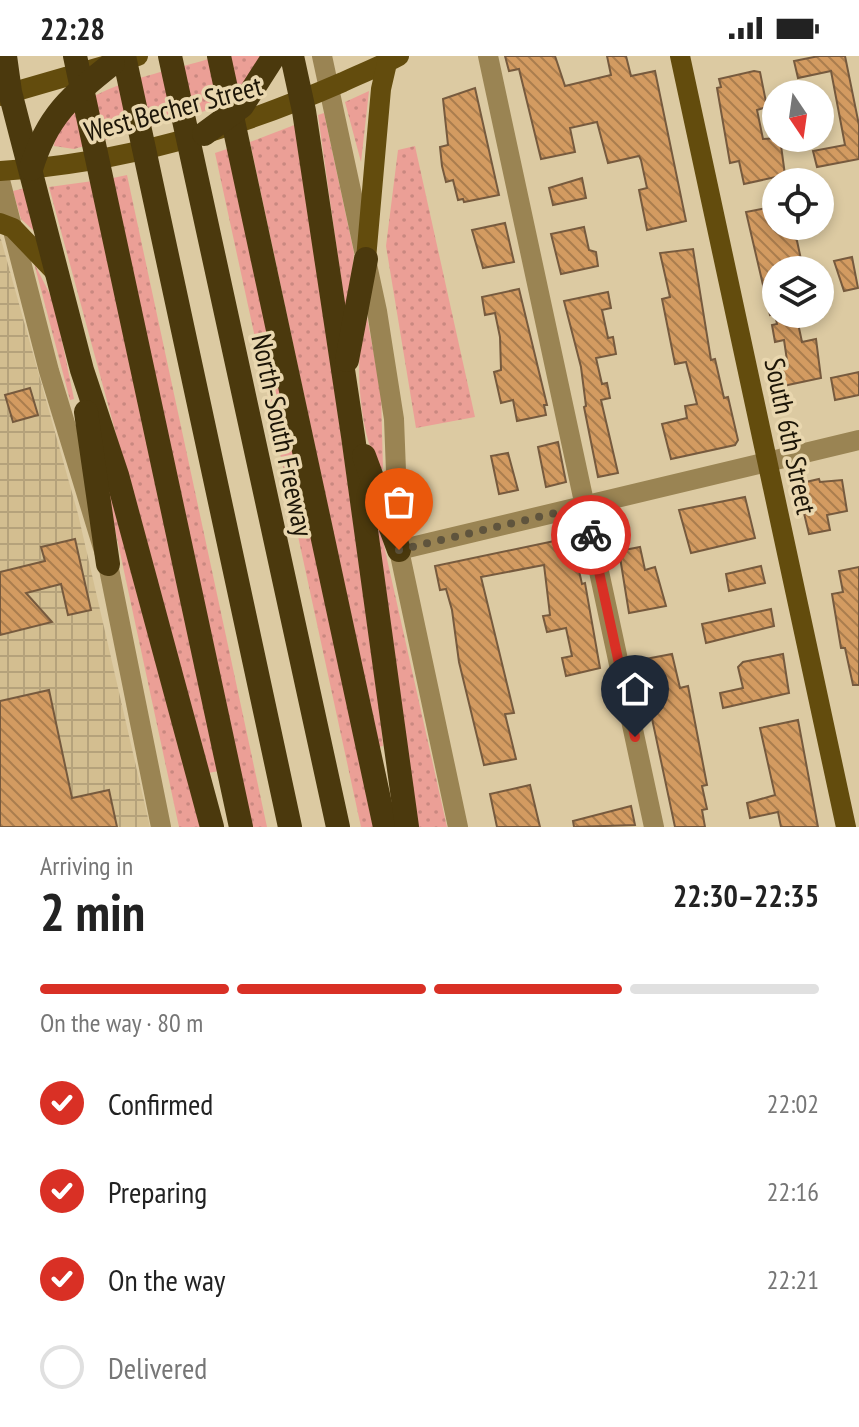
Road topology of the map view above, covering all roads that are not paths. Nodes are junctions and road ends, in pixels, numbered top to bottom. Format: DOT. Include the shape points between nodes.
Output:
graph roads {
  1 [pos="5,56"];
  2 [pos="75,56"];
  3 [pos="138,56"];
  4 [pos="170,56"];
  5 [pos="219,56"];
  6 [pos="274,56"];
  7 [pos="292,56"];
  8 [pos="322,56"];
  9 [pos="488,56"];
  10 [pos="680,56"];
  11 [pos="119,59"];
  12 [pos="393,59"];
  13 [pos="329,88"];
  14 [pos="5,94"];
  15 [pos="302,100"];
  16 [pos="204,134"];
  17 [pos="31,169"];
  18 [pos="0,171"];
  19 [pos="0,180"];
  20 [pos="6,226"];
  21 [pos="366,259"];
  22 [pos="58,275"];
  23 [pos="82,370"];
  24 [pos="344,378"];
  25 [pos="353,436"];
  26 [pos="859,440"];
  27 [pos="768,462"];
  28 [pos="585,506"];
  29 [pos="399,550"];
  30 [pos="108,564"];
  31 [pos="161,827"];
  32 [pos="212,827"];
  33 [pos="241,827"];
  34 [pos="290,827"];
  35 [pos="338,827"];
  36 [pos="385,827"];
  37 [pos="407,827"];
  38 [pos="458,827"];
  39 [pos="654,827"];
  40 [pos="846,827"];
  1 -- 14 [label="highway"];
  2 -- 33 [label="highway"];
  3 -- 11 [label="main road"];
  4 -- 35 [label="highway, North-South Freeway"];
  5 -- 36 [label="highway"];
  6 -- 16 [label="highway" via="242,106"];
  7 -- 15 [label="highway"];
  8 -- 13 [label="street"];
  9 -- 28 [label="street"];
  10 -- 27 [label="main road, South 6th Street"];
  11 -- 14 [label="main road"];
  11 -- 17 [label="highway" via="68,99 48,125"];
  11 -- 34 [label="highway"];
  12 -- 13 [label="main road, West Becher Street"];
  12 -- 21 [label="main road" via="381,89"];
  13 -- 15 [label="main road, West Becher Street"];
  13 -- 21 [label="street"];
  14 -- 17 [label="highway"];
  15 -- 16 [label="main road, West Becher Street"];
  15 -- 24 [label="highway"];
  16 -- 17 [label="main road, West Becher Street" via="103,160"];
  17 -- 18 [label="main road, West Becher Street"];
  17 -- 22 [label="highway"];
  19 -- 20 [label="street"];
  20 -- 22 [label="main road"];
  20 -- 30 [label="street"];
  21 -- 24 [label="highway"];
  21 -- 29 [label="street" via="394,419"];
  22 -- 23 [label="highway"];
  23 -- 30 [label="highway"];
  23 -- 32 [label="highway" via="117,475"];
  24 -- 25 [label="highway"];
  25 -- 29 [label="highway"];
  25 -- 37 [label="highway"];
  26 -- 27 [label="street"];
  27 -- 28 [label="street"];
  27 -- 40 [label="main road, South 6th Street"];
  28 -- 29 [label="street"];
  28 -- 39 [label="street"];
  29 -- 38 [label="street"];
  30 -- 31 [label="street"];
}
